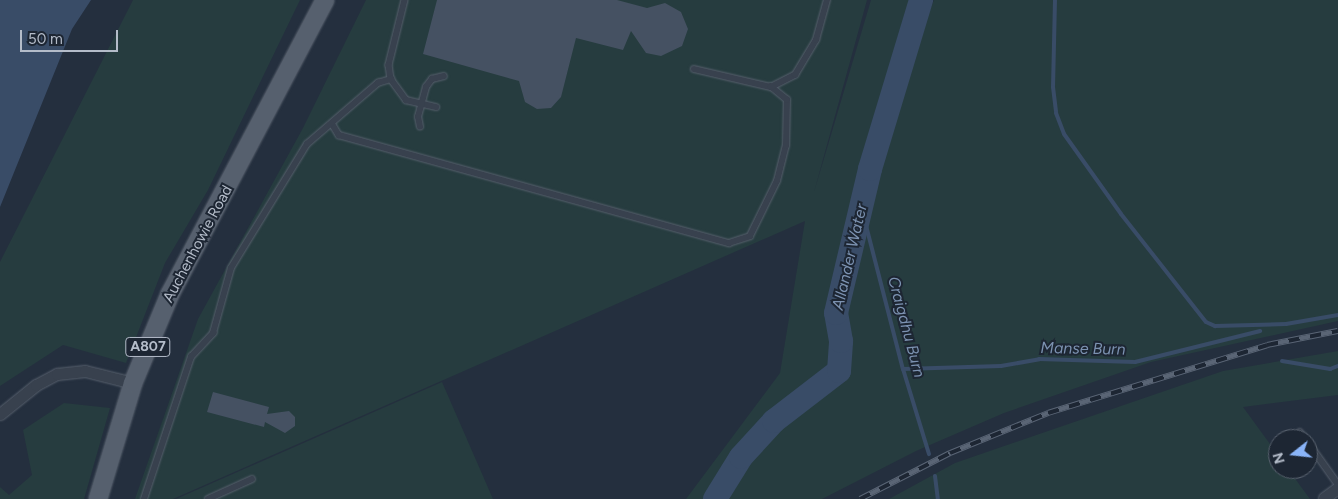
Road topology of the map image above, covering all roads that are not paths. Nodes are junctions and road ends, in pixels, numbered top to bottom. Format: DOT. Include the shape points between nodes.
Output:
graph roads {
  1 [pos="325,0"];
  2 [pos="405,0"];
  3 [pos="827,0"];
  4 [pos="694,69"];
  5 [pos="444,76"];
  6 [pos="390,79"];
  7 [pos="771,87"];
  8 [pos="421,103"];
  9 [pos="436,107"];
  10 [pos="333,125"];
  11 [pos="420,127"];
  12 [pos="133,383"];
  13 [pos="0,414"];
  14 [pos="1318,456"];
  15 [pos="252,479"];
  16 [pos="1338,484"];
  17 [pos="1338,488"];
  18 [pos="1324,498"];
  19 [pos="98,499"];
  20 [pos="144,499"];
  21 [pos="208,499"];
  1 -- 12 [label="main road, Auchenhowie Road / A807" via="170,294"];
  2 -- 6 [label="lane" via="389,65"];
  3 -- 7 [label="lane" via="816,40 795,75"];
  4 -- 7 [label="lane"];
  5 -- 8 [label="lane" via="432,79"];
  6 -- 8 [label="lane" via="406,100"];
  6 -- 10 [label="lane" via="378,83"];
  7 -- 10 [label="lane" via="787,100 786,146 777,181 750,236 728,242 339,135"];
  8 -- 9 [label="lane"];
  8 -- 11 [label="lane"];
  10 -- 20 [label="lane" via="307,144 231,268 213,333 191,357"];
  12 -- 13 [label="street" via="85,371 57,374 36,385"];
  12 -- 19 [label="main road, Auchenhowie Road / A807"];
  14 -- 16 [label="lane"];
  15 -- 21 [label="lane"];
  17 -- 18 [label="street"];
}
